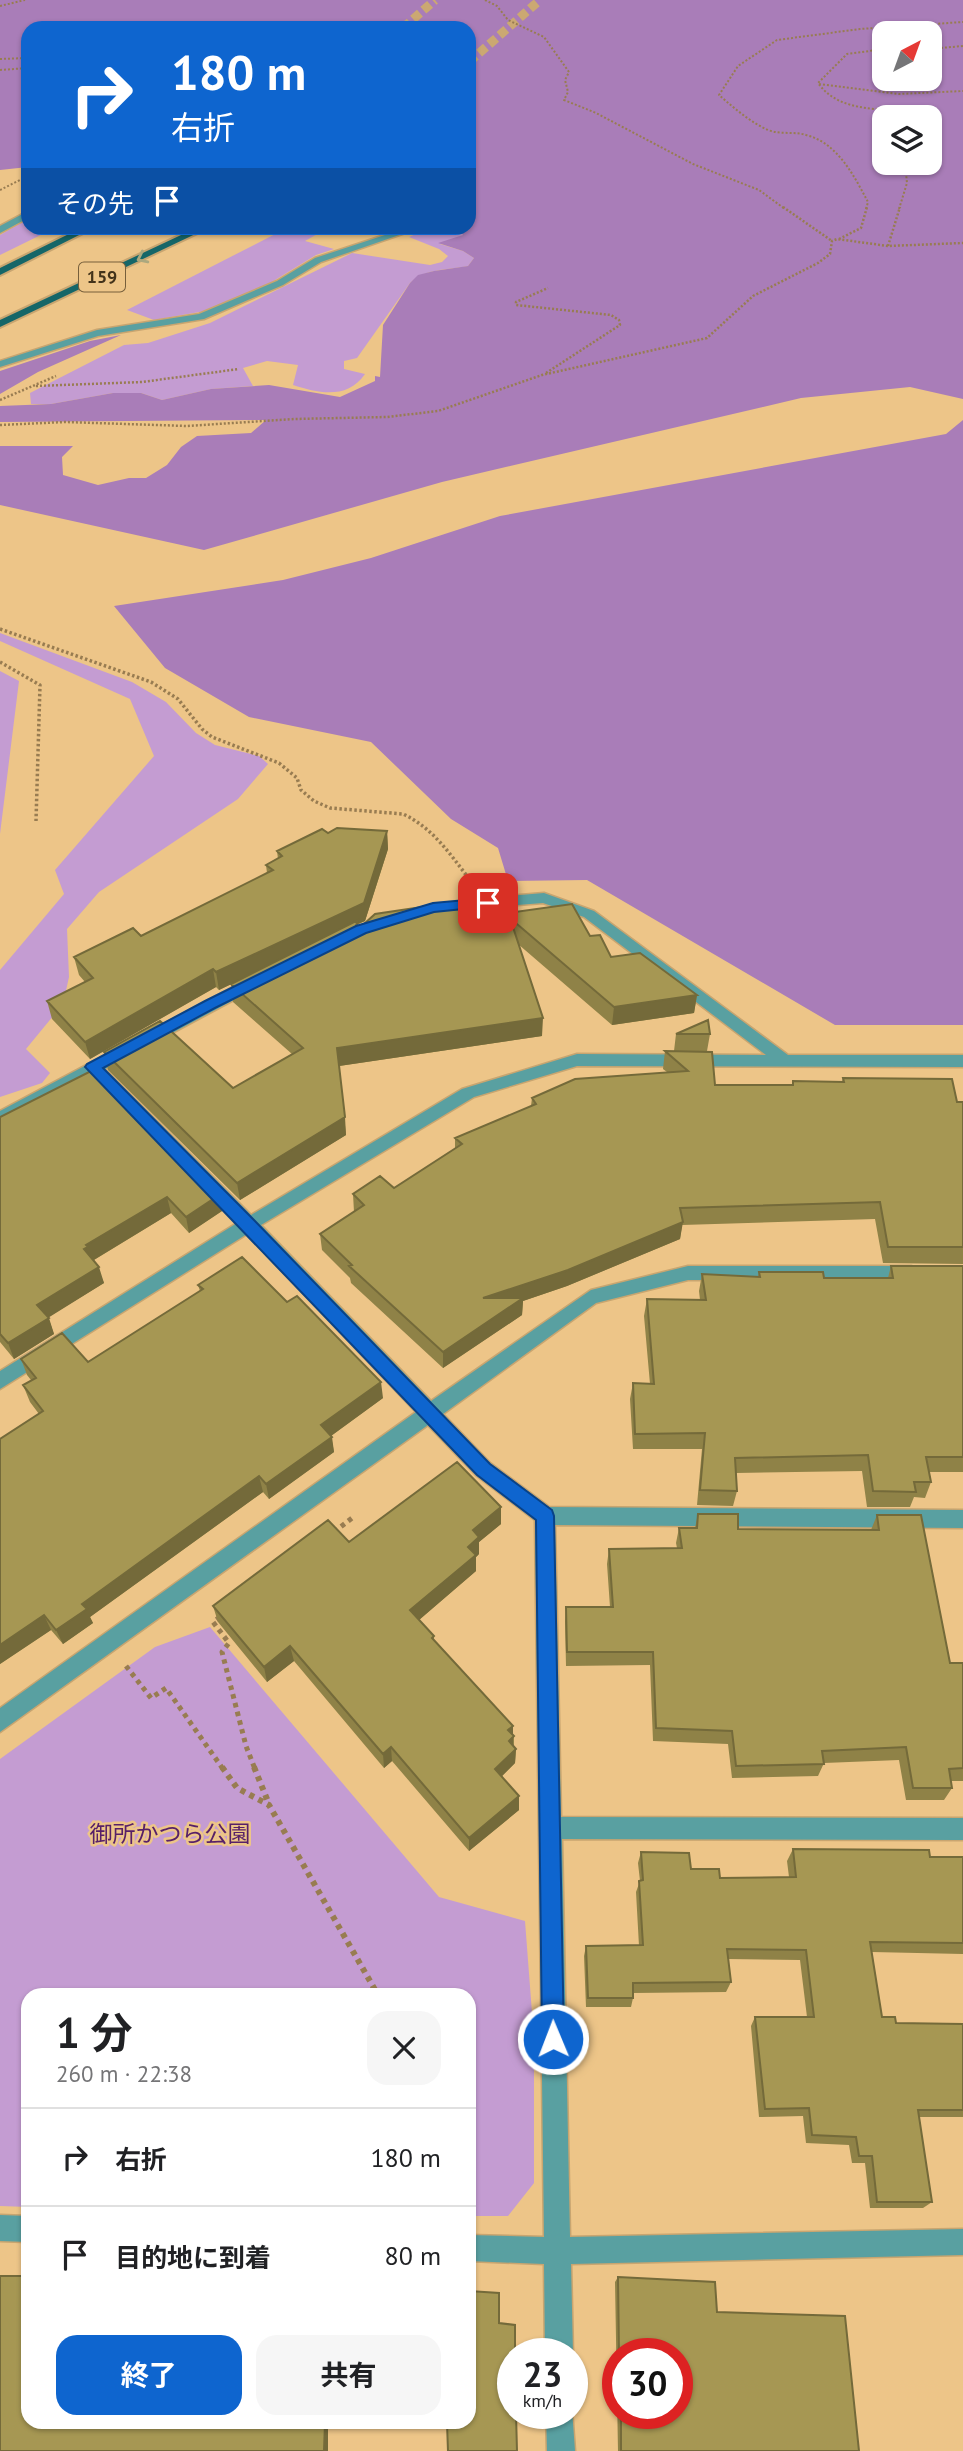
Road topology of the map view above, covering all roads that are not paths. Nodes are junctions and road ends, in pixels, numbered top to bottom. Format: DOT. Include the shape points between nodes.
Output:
graph roads {
  1 [pos="21,218"];
  2 [pos="0,230"];
  3 [pos="64,235"];
  4 [pos="74,235"];
  5 [pos="188,235"];
  6 [pos="395,235"];
  7 [pos="0,264"];
  8 [pos="0,272"];
  9 [pos="0,324"];
  10 [pos="0,364"];
  11 [pos="470,904"];
  12 [pos="268,975"];
  13 [pos="963,1061"];
  14 [pos="787,1062"];
  15 [pos="93,1067"];
  16 [pos="0,1118"];
  17 [pos="249,1224"];
  18 [pos="925,1273"];
  19 [pos="0,1381"];
  20 [pos="431,1414"];
  21 [pos="545,1516"];
  22 [pos="963,1519"];
  23 [pos="0,1721"];
  24 [pos="549,1828"];
  25 [pos="963,1829"];
  26 [pos="0,2228"];
  27 [pos="21,2229"];
  28 [pos="963,2242"];
  29 [pos="476,2248"];
  30 [pos="558,2252"];
  31 [pos="559,2338"];
  32 [pos="560,2429"];
  33 [pos="561,2451"];
  1 -- 2 [label="street"];
  3 -- 7 [label="highway"];
  4 -- 8 [label="highway, 159"];
  5 -- 9 [label="highway, 159, one-way"];
  6 -- 10 [label="street" via="318,260 280,284 221,310 177,322 97,333"];
  11 -- 14 [label="street" via="544,898 589,914"];
  12 -- 15 [label="street"];
  13 -- 14 [label="street"];
  14 -- 17 [label="street" via="565,1063 468,1093"];
  15 -- 16 [label="street"];
  15 -- 17 [label="street"];
  17 -- 19 [label="street"];
  17 -- 20 [label="street"];
  18 -- 20 [label="street" via="688,1273 591,1297"];
  20 -- 21 [label="street" via="483,1469"];
  20 -- 23 [label="street"];
  21 -- 22 [label="street"];
  21 -- 24 [label="street"];
  24 -- 25 [label="street"];
  24 -- 30 [label="street"];
  26 -- 27 [label="street"];
  28 -- 30 [label="street"];
  29 -- 30 [label="street"];
  30 -- 31 [label="street"];
  32 -- 33 [label="street"];
}
